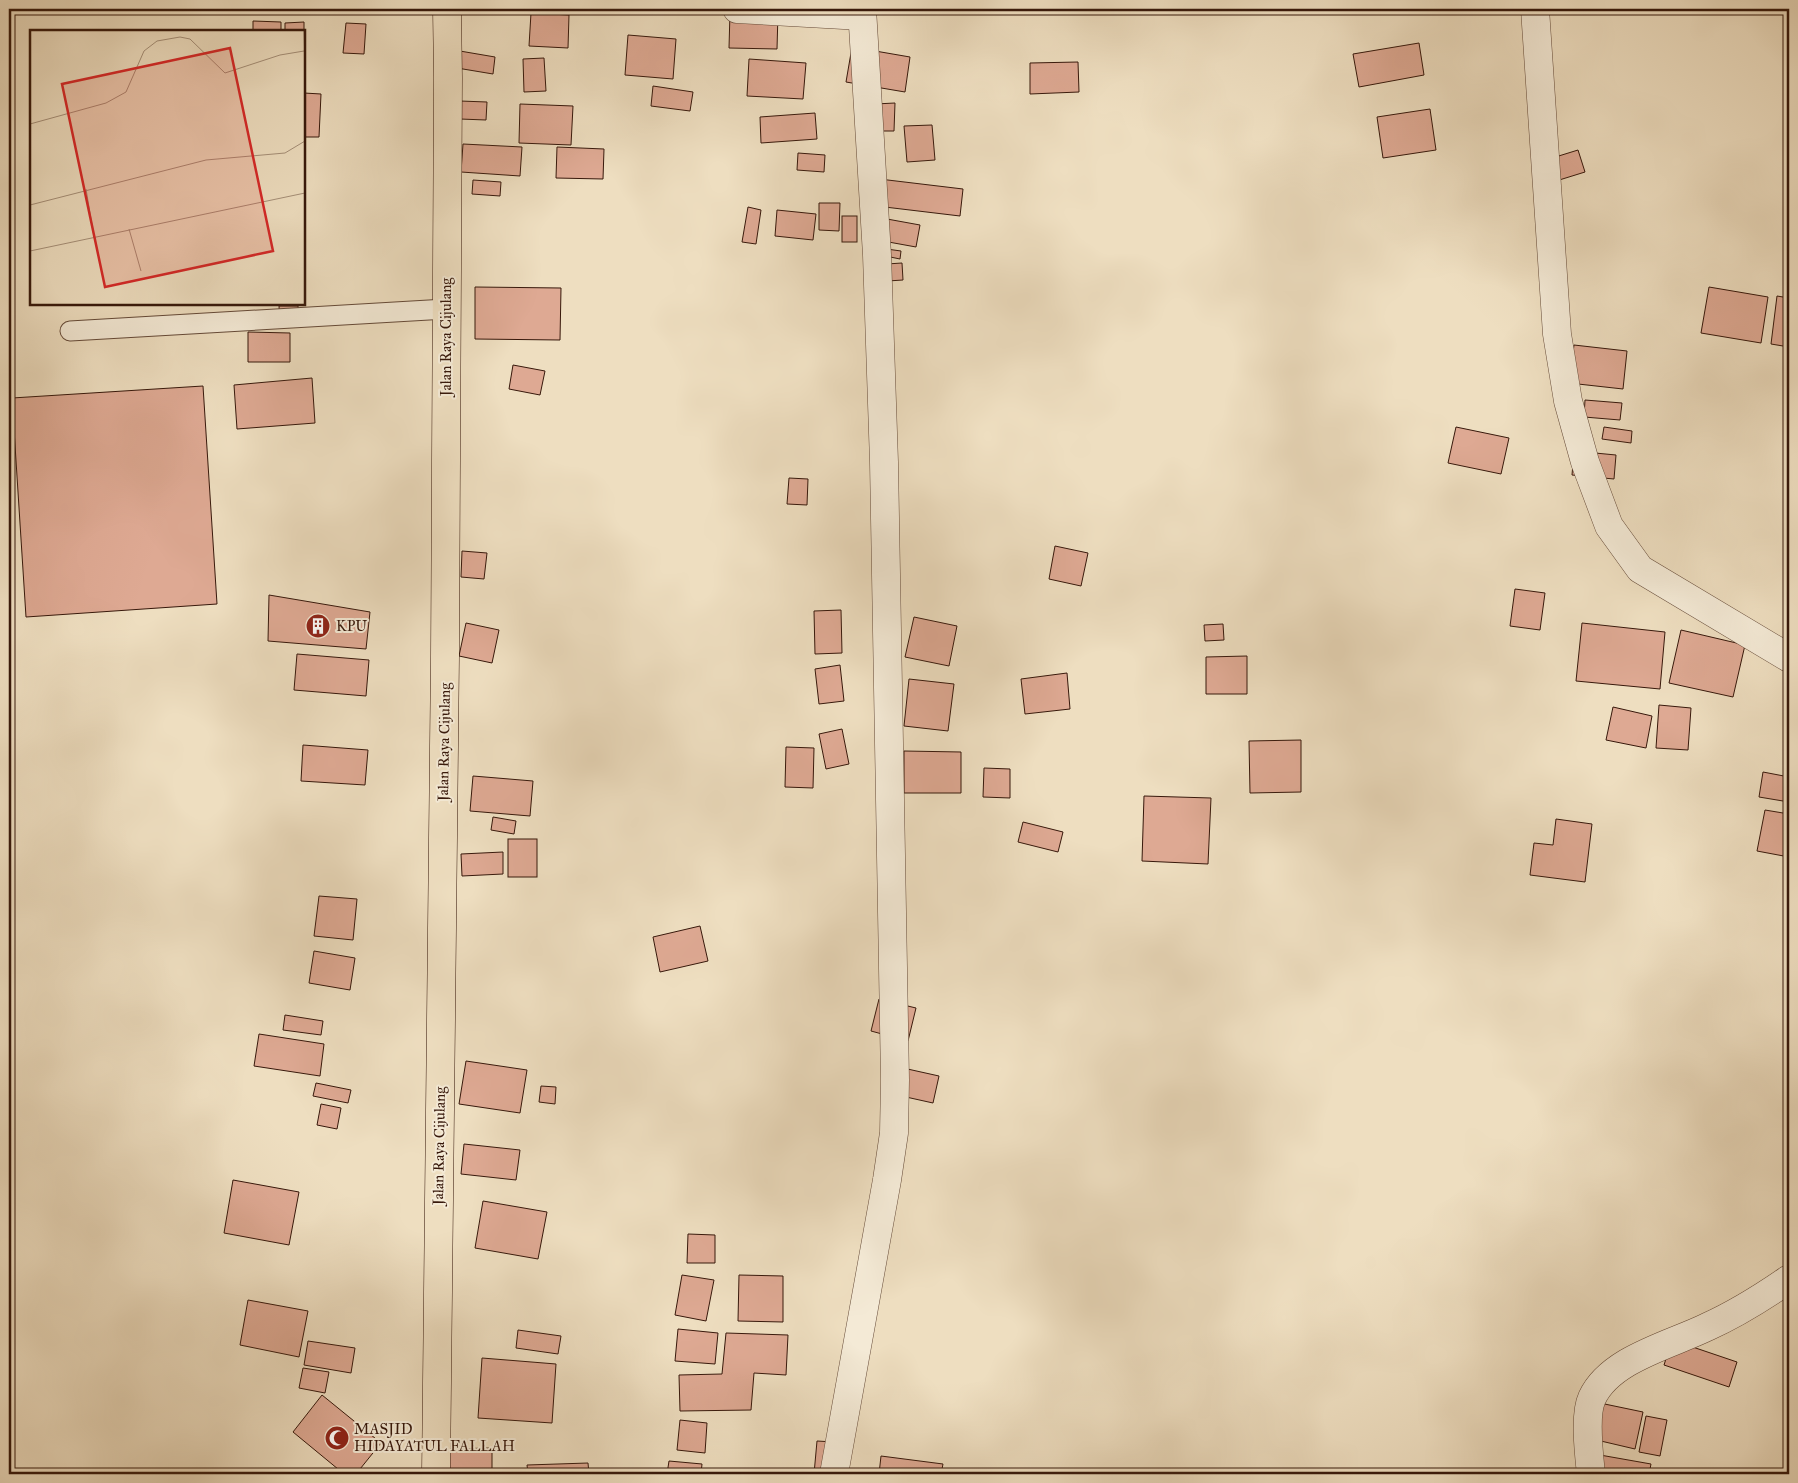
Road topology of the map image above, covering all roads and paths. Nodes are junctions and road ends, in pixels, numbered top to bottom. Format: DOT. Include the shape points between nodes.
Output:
graph roads {
  1 [pos="447,9"];
  2 [pos="737,9"];
  3 [pos="1535,9"];
  4 [pos="862,12"];
  5 [pos="446,309"];
  6 [pos="70,331"];
  7 [pos="1789,658"];
  8 [pos="1789,1279"];
  9 [pos="436,1474"];
  10 [pos="834,1474"];
  11 [pos="1591,1474"];
  1 -- 5 [label="highway, Jalan Raya Cijulang"];
  2 -- 4 [label="street"];
  3 -- 7 [label="street" via="1557,334 1568,401 1585,462 1606,517 1640,569"];
  4 -- 10 [label="street" via="884,462 894,1133"];
  5 -- 6 [label="lane"];
  5 -- 9 [label="highway, Jalan Raya Cijulang"];
  8 -- 11 [label="street" via="1762,1298 1628,1362 1607,1377 1592,1399 1588,1424"];
}
